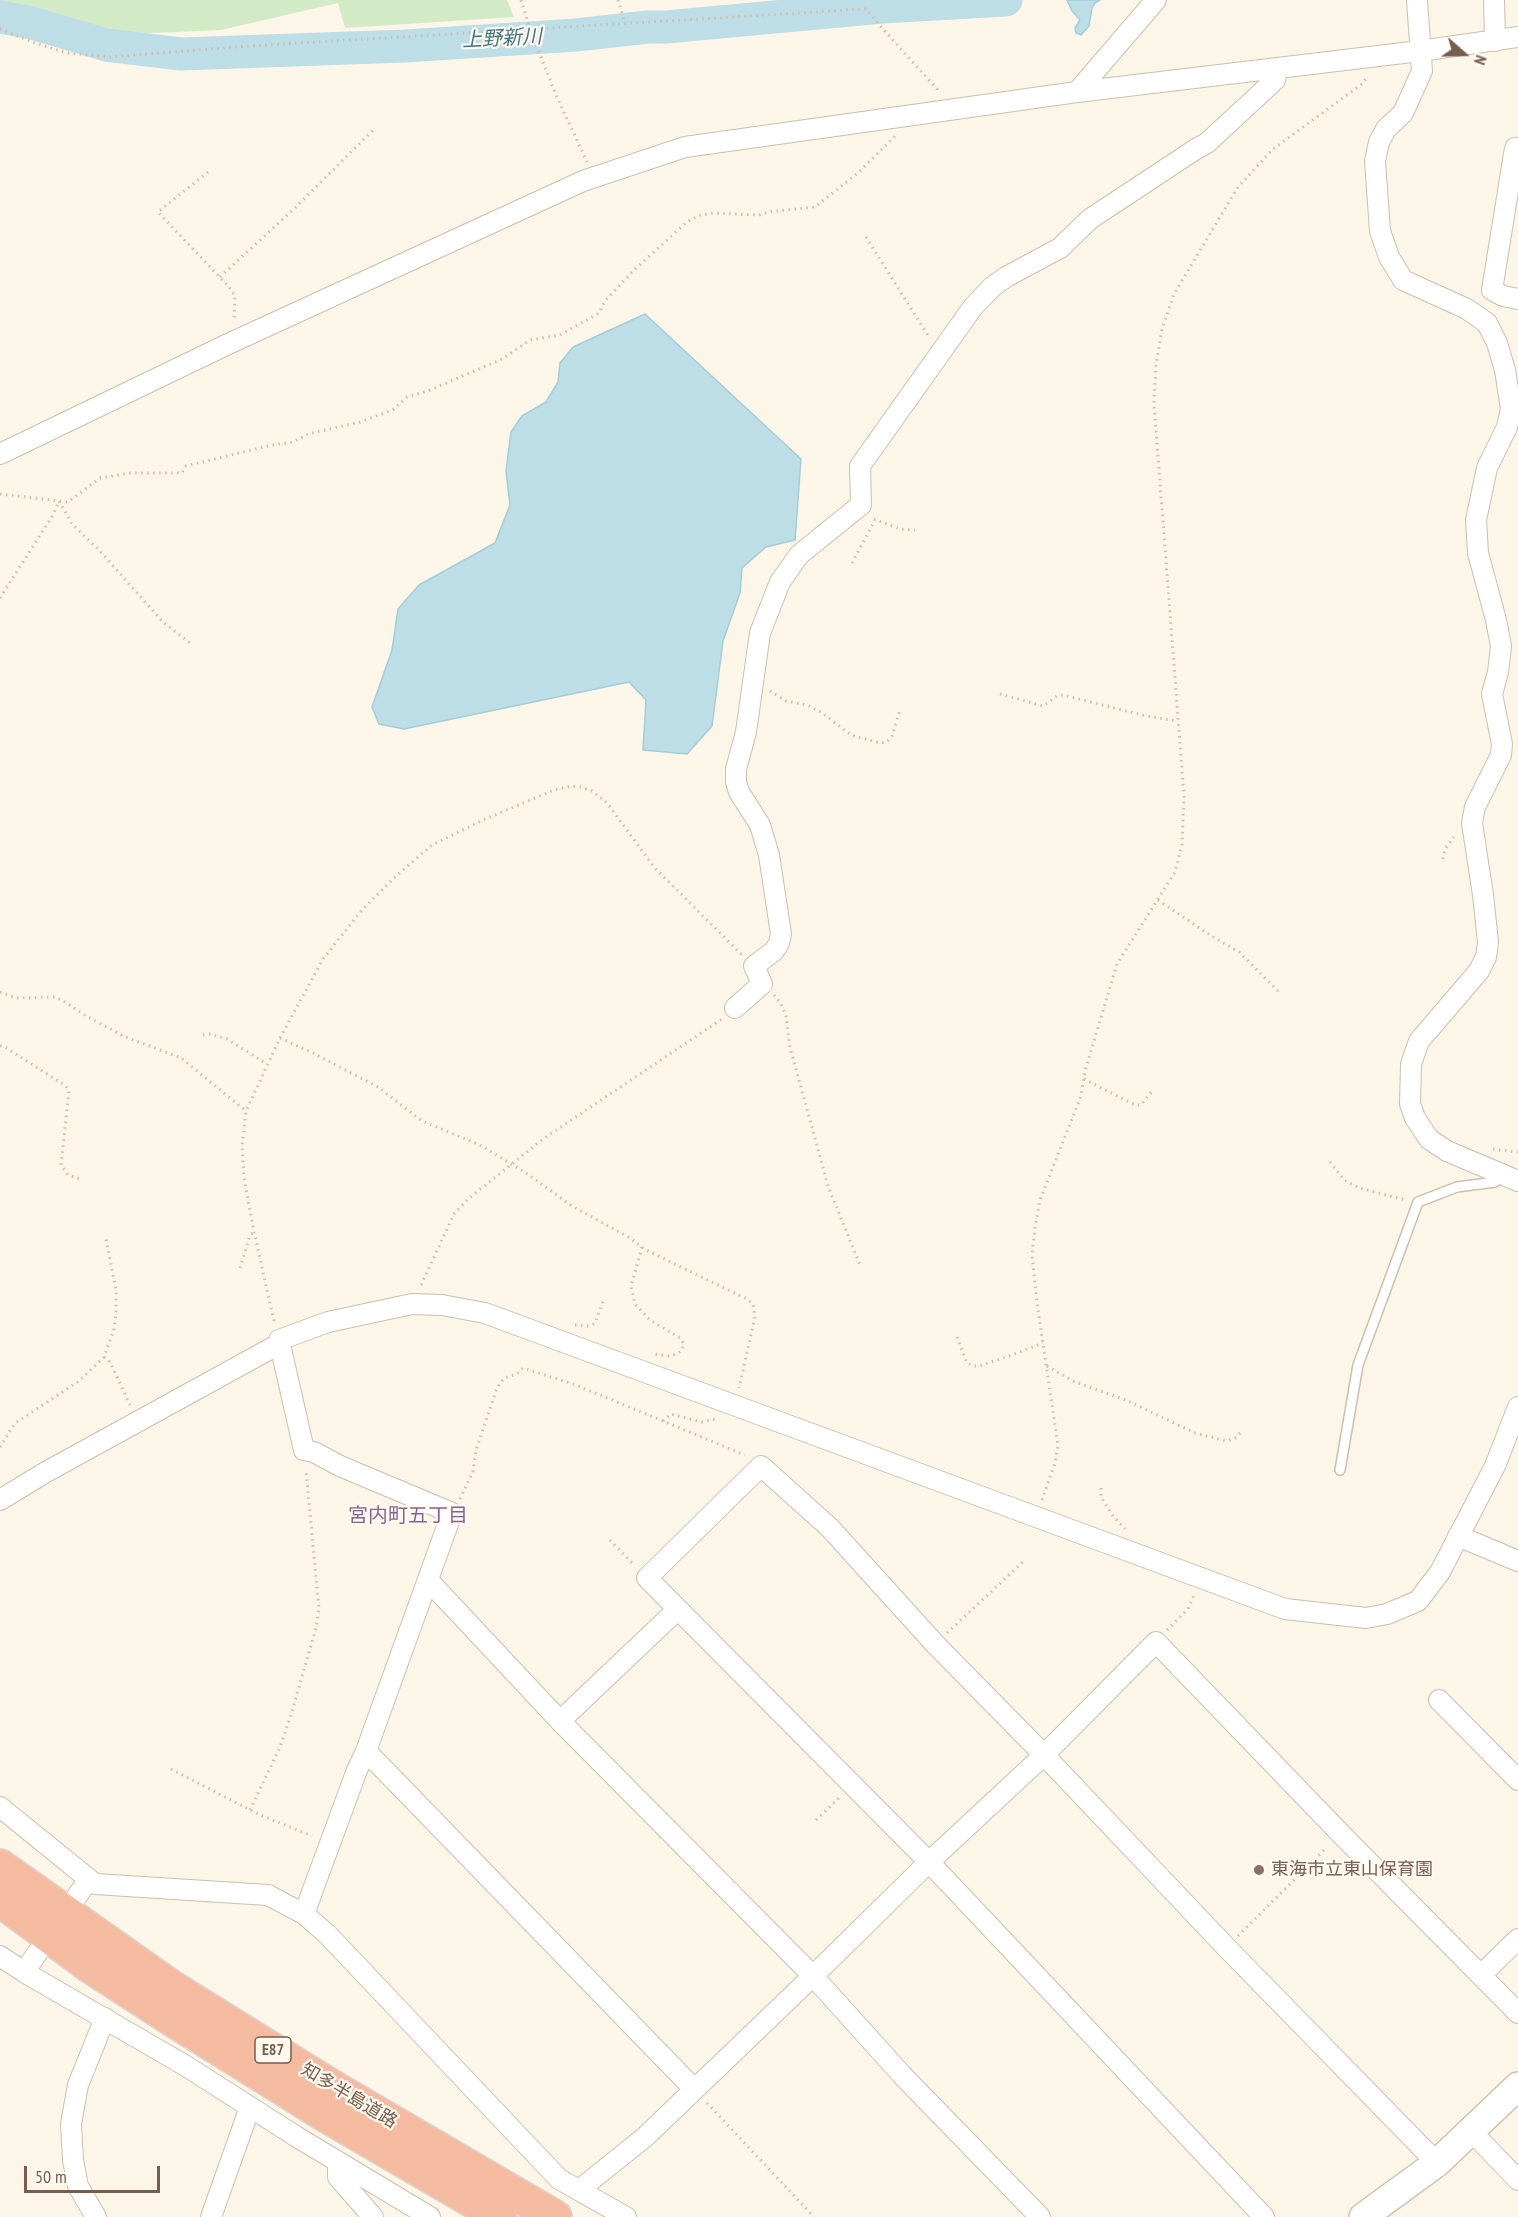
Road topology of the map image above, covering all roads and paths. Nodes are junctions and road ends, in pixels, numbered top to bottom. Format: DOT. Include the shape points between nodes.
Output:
graph roads {
  1 [pos="521,0"];
  2 [pos="618,0"];
  3 [pos="1156,0"];
  4 [pos="1417,0"];
  5 [pos="1494,0"];
  6 [pos="625,23"];
  7 [pos="0,29"];
  8 [pos="530,29"];
  9 [pos="1518,37"];
  10 [pos="1495,41"];
  11 [pos="1420,51"];
  12 [pos="1377,56"];
  13 [pos="1276,68"];
  14 [pos="1077,92"];
  15 [pos="936,111"];
  16 [pos="902,116"];
  17 [pos="374,129"];
  18 [pos="1518,148"];
  19 [pos="208,172"];
  20 [pos="595,177"];
  21 [pos="866,237"];
  22 [pos="220,277"];
  23 [pos="1518,298"];
  24 [pos="237,340"];
  25 [pos="942,352"];
  26 [pos="0,454"];
  27 [pos="0,494"];
  28 [pos="59,501"];
  29 [pos="861,505"];
  30 [pos="875,519"];
  31 [pos="915,530"];
  32 [pos="852,563"];
  33 [pos="0,598"];
  34 [pos="190,643"];
  35 [pos="754,675"];
  36 [pos="1000,694"];
  37 [pos="900,710"];
  38 [pos="1177,721"];
  39 [pos="1158,900"];
  40 [pos="758,975"];
  41 [pos="1278,991"];
  42 [pos="0,992"];
  43 [pos="735,1008"];
  44 [pos="203,1035"];
  45 [pos="280,1038"];
  46 [pos="0,1046"];
  47 [pos="267,1064"];
  48 [pos="1084,1078"];
  49 [pos="1153,1090"];
  50 [pos="246,1111"];
  51 [pos="1330,1162"];
  52 [pos="512,1165"];
  53 [pos="1510,1177"];
  54 [pos="80,1179"];
  55 [pos="1418,1202"];
  56 [pos="254,1232"];
  57 [pos="106,1239"];
  58 [pos="642,1247"];
  59 [pos="860,1265"];
  60 [pos="240,1268"];
  61 [pos="604,1299"];
  62 [pos="412,1304"];
  63 [pos="574,1325"];
  64 [pos="957,1337"];
  65 [pos="279,1342"];
  66 [pos="1043,1343"];
  67 [pos="651,1354"];
  68 [pos="104,1357"];
  69 [pos="1047,1366"];
  70 [pos="1518,1407"];
  71 [pos="737,1408"];
  72 [pos="663,1421"];
  73 [pos="135,1424"];
  74 [pos="1242,1431"];
  75 [pos="0,1448"];
  76 [pos="304,1450"];
  77 [pos="761,1466"];
  78 [pos="1340,1470"];
  79 [pos="1101,1488"];
  80 [pos="0,1500"];
  81 [pos="452,1513"];
  82 [pos="1035,1516"];
  83 [pos="1128,1531"];
  84 [pos="1458,1536"];
  85 [pos="610,1540"];
  86 [pos="1024,1560"];
  87 [pos="1518,1561"];
  88 [pos="647,1578"];
  89 [pos="1201,1578"];
  90 [pos="428,1580"];
  91 [pos="677,1610"];
  92 [pos="1156,1642"];
  93 [pos="935,1644"];
  94 [pos="1439,1700"];
  95 [pos="560,1721"];
  96 [pos="366,1751"];
  97 [pos="1044,1755"];
  98 [pos="171,1769"];
  99 [pos="1518,1780"];
  100 [pos="852,1785"];
  101 [pos="0,1807"];
  102 [pos="250,1810"];
  103 [pos="816,1820"];
  104 [pos="1341,1834"];
  105 [pos="330,1844"];
  106 [pos="929,1862"];
  107 [pos="0,1866"];
  108 [pos="89,1879"];
  109 [pos="75,1899"];
  110 [pos="0,1900"];
  111 [pos="304,1914"];
  112 [pos="1518,1939"];
  113 [pos="1226,1947"];
  114 [pos="38,1952"];
  115 [pos="0,1956"];
  116 [pos="24,1972"];
  117 [pos="1481,1975"];
  118 [pos="813,1976"];
  119 [pos="1518,2013"];
  120 [pos="105,2018"];
  121 [pos="1518,2086"];
  122 [pos="694,2089"];
  123 [pos="250,2107"];
  124 [pos="1471,2131"];
  125 [pos="338,2162"];
  126 [pos="1437,2163"];
  127 [pos="1518,2180"];
  128 [pos="579,2190"];
  129 [pos="96,2217"];
  130 [pos="211,2217"];
  131 [pos="373,2217"];
  132 [pos="430,2217"];
  133 [pos="500,2217"];
  134 [pos="555,2217"];
  135 [pos="626,2217"];
  136 [pos="814,2217"];
  137 [pos="1040,2217"];
  138 [pos="1264,2217"];
  139 [pos="1363,2217"];
  140 [pos="1382,2217"];
  1 -- 8 [label="path"];
  2 -- 6 [label="path"];
  3 -- 14 [label="street"];
  4 -- 11 [label="street"];
  5 -- 10 [label="street"];
  6 -- 8 [label="path"];
  6 -- 15 [label="path" via="866,9 937,88"];
  7 -- 8 [label="path" via="67,53 110,57"];
  8 -- 20 [label="path"];
  9 -- 10 [label="street"];
  10 -- 11 [label="street"];
  11 -- 12 [label="street"];
  11 -- 53 [label="street" via="1422,71 1403,113 1379,142 1376,161 1380,231 1403,280 1467,309 1487,323 1505,370 1511,409 1507,427 1487,468 1476,520 1478,553 1501,646 1492,694 1501,755 1475,807 1472,823 1485,907 1486,957 1479,971 1419,1041 1411,1064 1410,1104 1429,1139 1447,1151"];
  12 -- 13 [label="street"];
  12 -- 38 [label="path" via="1362,84 1273,149 1238,188 1174,294 1162,329 1154,404"];
  13 -- 14 [label="street"];
  13 -- 25 [label="street" via="1275,80 1207,143 1090,219 1060,248 992,287"];
  14 -- 15 [label="street"];
  15 -- 16 [label="street"];
  16 -- 20 [label="street" via="685,147"];
  16 -- 28 [label="path" via="898,133 858,173 815,207 759,215 715,213 688,220 632,272 599,313 560,335 530,340 502,359 407,397 394,409 360,422 186,466 182,473 131,473 100,478 68,502"];
  17 -- 22 [label="path"];
  18 -- 23 [label="street" via="1492,290"];
  19 -- 22 [label="path" via="158,212"];
  20 -- 24 [label="street"];
  21 -- 25 [label="path"];
  22 -- 24 [label="path" via="235,296 233,330"];
  24 -- 26 [label="street"];
  25 -- 29 [label="street" via="860,466"];
  27 -- 28 [label="path"];
  28 -- 33 [label="path"];
  28 -- 34 [label="path" via="72,524 163,622"];
  29 -- 30 [label="path"];
  29 -- 35 [label="street" via="799,555 780,582 760,633"];
  30 -- 31 [label="path" via="900,530"];
  30 -- 32 [label="path"];
  35 -- 37 [label="path" via="776,696 807,705 851,735 866,740 887,742"];
  35 -- 40 [label="street" via="736,782 760,825 769,855 780,934 779,943"];
  36 -- 38 [label="path" via="1043,706 1063,695"];
  38 -- 39 [label="path" via="1184,796 1182,844 1174,872"];
  39 -- 41 [label="path" via="1239,952"];
  39 -- 48 [label="path" via="1117,964"];
  40 -- 43 [label="street"];
  40 -- 45 [label="path" via="654,867 607,803 592,791 571,786 483,820 432,845 396,876 352,921 318,967"];
  40 -- 59 [label="path" via="786,1016 790,1047 828,1186"];
  42 -- 50 [label="path" via="16,998 55,997 123,1036 181,1058"];
  43 -- 52 [label="path" via="543,1139"];
  44 -- 47 [label="path" via="227,1039"];
  45 -- 47 [label="path"];
  45 -- 52 [label="path" via="378,1087 422,1121 480,1145"];
  46 -- 54 [label="path" via="66,1086 69,1091 61,1165 68,1175"];
  47 -- 50 [label="path"];
  48 -- 49 [label="path" via="1135,1105 1141,1105"];
  48 -- 66 [label="path" via="1081,1096 1040,1200 1035,1228 1032,1255"];
  50 -- 56 [label="path" via="244,1178"];
  51 -- 55 [label="path" via="1344,1180 1359,1188"];
  52 -- 58 [label="path"];
  52 -- 62 [label="path" via="468,1198 454,1214"];
  53 -- 55 [label="lane" via="1457,1187"];
  55 -- 78 [label="lane" via="1358,1365"];
  56 -- 60 [label="path" via="249,1235"];
  56 -- 65 [label="path"];
  57 -- 68 [label="path" via="116,1290 116,1313"];
  58 -- 67 [label="path" via="631,1286 635,1304 684,1344 677,1354"];
  58 -- 71 [label="path" via="753,1304 755,1317"];
  61 -- 63 [label="path" via="595,1323"];
  62 -- 65 [label="street" via="328,1322"];
  62 -- 71 [label="street" via="485,1313"];
  64 -- 66 [label="path" via="967,1363 974,1366"];
  65 -- 73 [label="street"];
  65 -- 76 [label="street"];
  66 -- 69 [label="path"];
  68 -- 73 [label="path" via="125,1393"];
  68 -- 75 [label="path" via="79,1381 17,1422"];
  69 -- 74 [label="path" via="1075,1382 1126,1400 1195,1433 1226,1441"];
  69 -- 82 [label="path" via="1058,1446"];
  70 -- 84 [label="street" via="1495,1466"];
  71 -- 72 [label="path" via="735,1415 702,1422 671,1414"];
  71 -- 82 [label="street"];
  72 -- 77 [label="path" via="758,1460"];
  72 -- 81 [label="path" via="523,1368 504,1378 497,1388 473,1471"];
  73 -- 80 [label="street"];
  76 -- 81 [label="street"];
  76 -- 102 [label="path" via="319,1609 290,1718"];
  77 -- 88 [label="street"];
  77 -- 93 [label="street" via="830,1528"];
  79 -- 83 [label="path" via="1101,1497"];
  81 -- 90 [label="street"];
  82 -- 89 [label="street"];
  84 -- 87 [label="street"];
  84 -- 89 [label="street" via="1440,1572 1418,1601 1366,1618 1285,1609"];
  85 -- 88 [label="path"];
  86 -- 93 [label="path"];
  88 -- 91 [label="street"];
  89 -- 92 [label="path" via="1188,1609"];
  90 -- 95 [label="street"];
  90 -- 96 [label="street"];
  91 -- 95 [label="street"];
  91 -- 100 [label="street"];
  92 -- 97 [label="street"];
  92 -- 104 [label="street"];
  93 -- 97 [label="street"];
  94 -- 99 [label="street"];
  95 -- 118 [label="street"];
  96 -- 105 [label="street"];
  96 -- 122 [label="street"];
  97 -- 106 [label="street"];
  97 -- 113 [label="street"];
  98 -- 102 [label="path"];
  100 -- 103 [label="path"];
  100 -- 106 [label="street"];
  101 -- 108 [label="street"];
  102 -- 105 [label="path"];
  104 -- 113 [label="path"];
  104 -- 117 [label="street"];
  105 -- 111 [label="street"];
  106 -- 118 [label="street"];
  106 -- 138 [label="street"];
  107 -- 134 [label="highway, 知多半島道路 / E87" via="170,1986"];
  108 -- 109 [label="street"];
  108 -- 111 [label="street" via="95,1884 268,1895"];
  110 -- 133 [label="highway, 知多半島道路 / E87" via="176,2022"];
  111 -- 128 [label="street" via="559,2179"];
  112 -- 117 [label="street"];
  113 -- 126 [label="street"];
  114 -- 116 [label="street"];
  115 -- 116 [label="street"];
  116 -- 120 [label="street"];
  117 -- 119 [label="street"];
  118 -- 122 [label="street"];
  118 -- 137 [label="street" via="902,2075"];
  120 -- 123 [label="street"];
  120 -- 129 [label="street" via="78,2085 71,2124 78,2186"];
  121 -- 124 [label="street"];
  122 -- 128 [label="street" via="645,2137"];
  122 -- 136 [label="path"];
  123 -- 125 [label="street"];
  123 -- 130 [label="street"];
  124 -- 126 [label="street"];
  124 -- 127 [label="street"];
  125 -- 131 [label="street" via="338,2177"];
  125 -- 132 [label="street"];
  126 -- 139 [label="street"];
  126 -- 140 [label="street"];
  128 -- 135 [label="street"];
}
